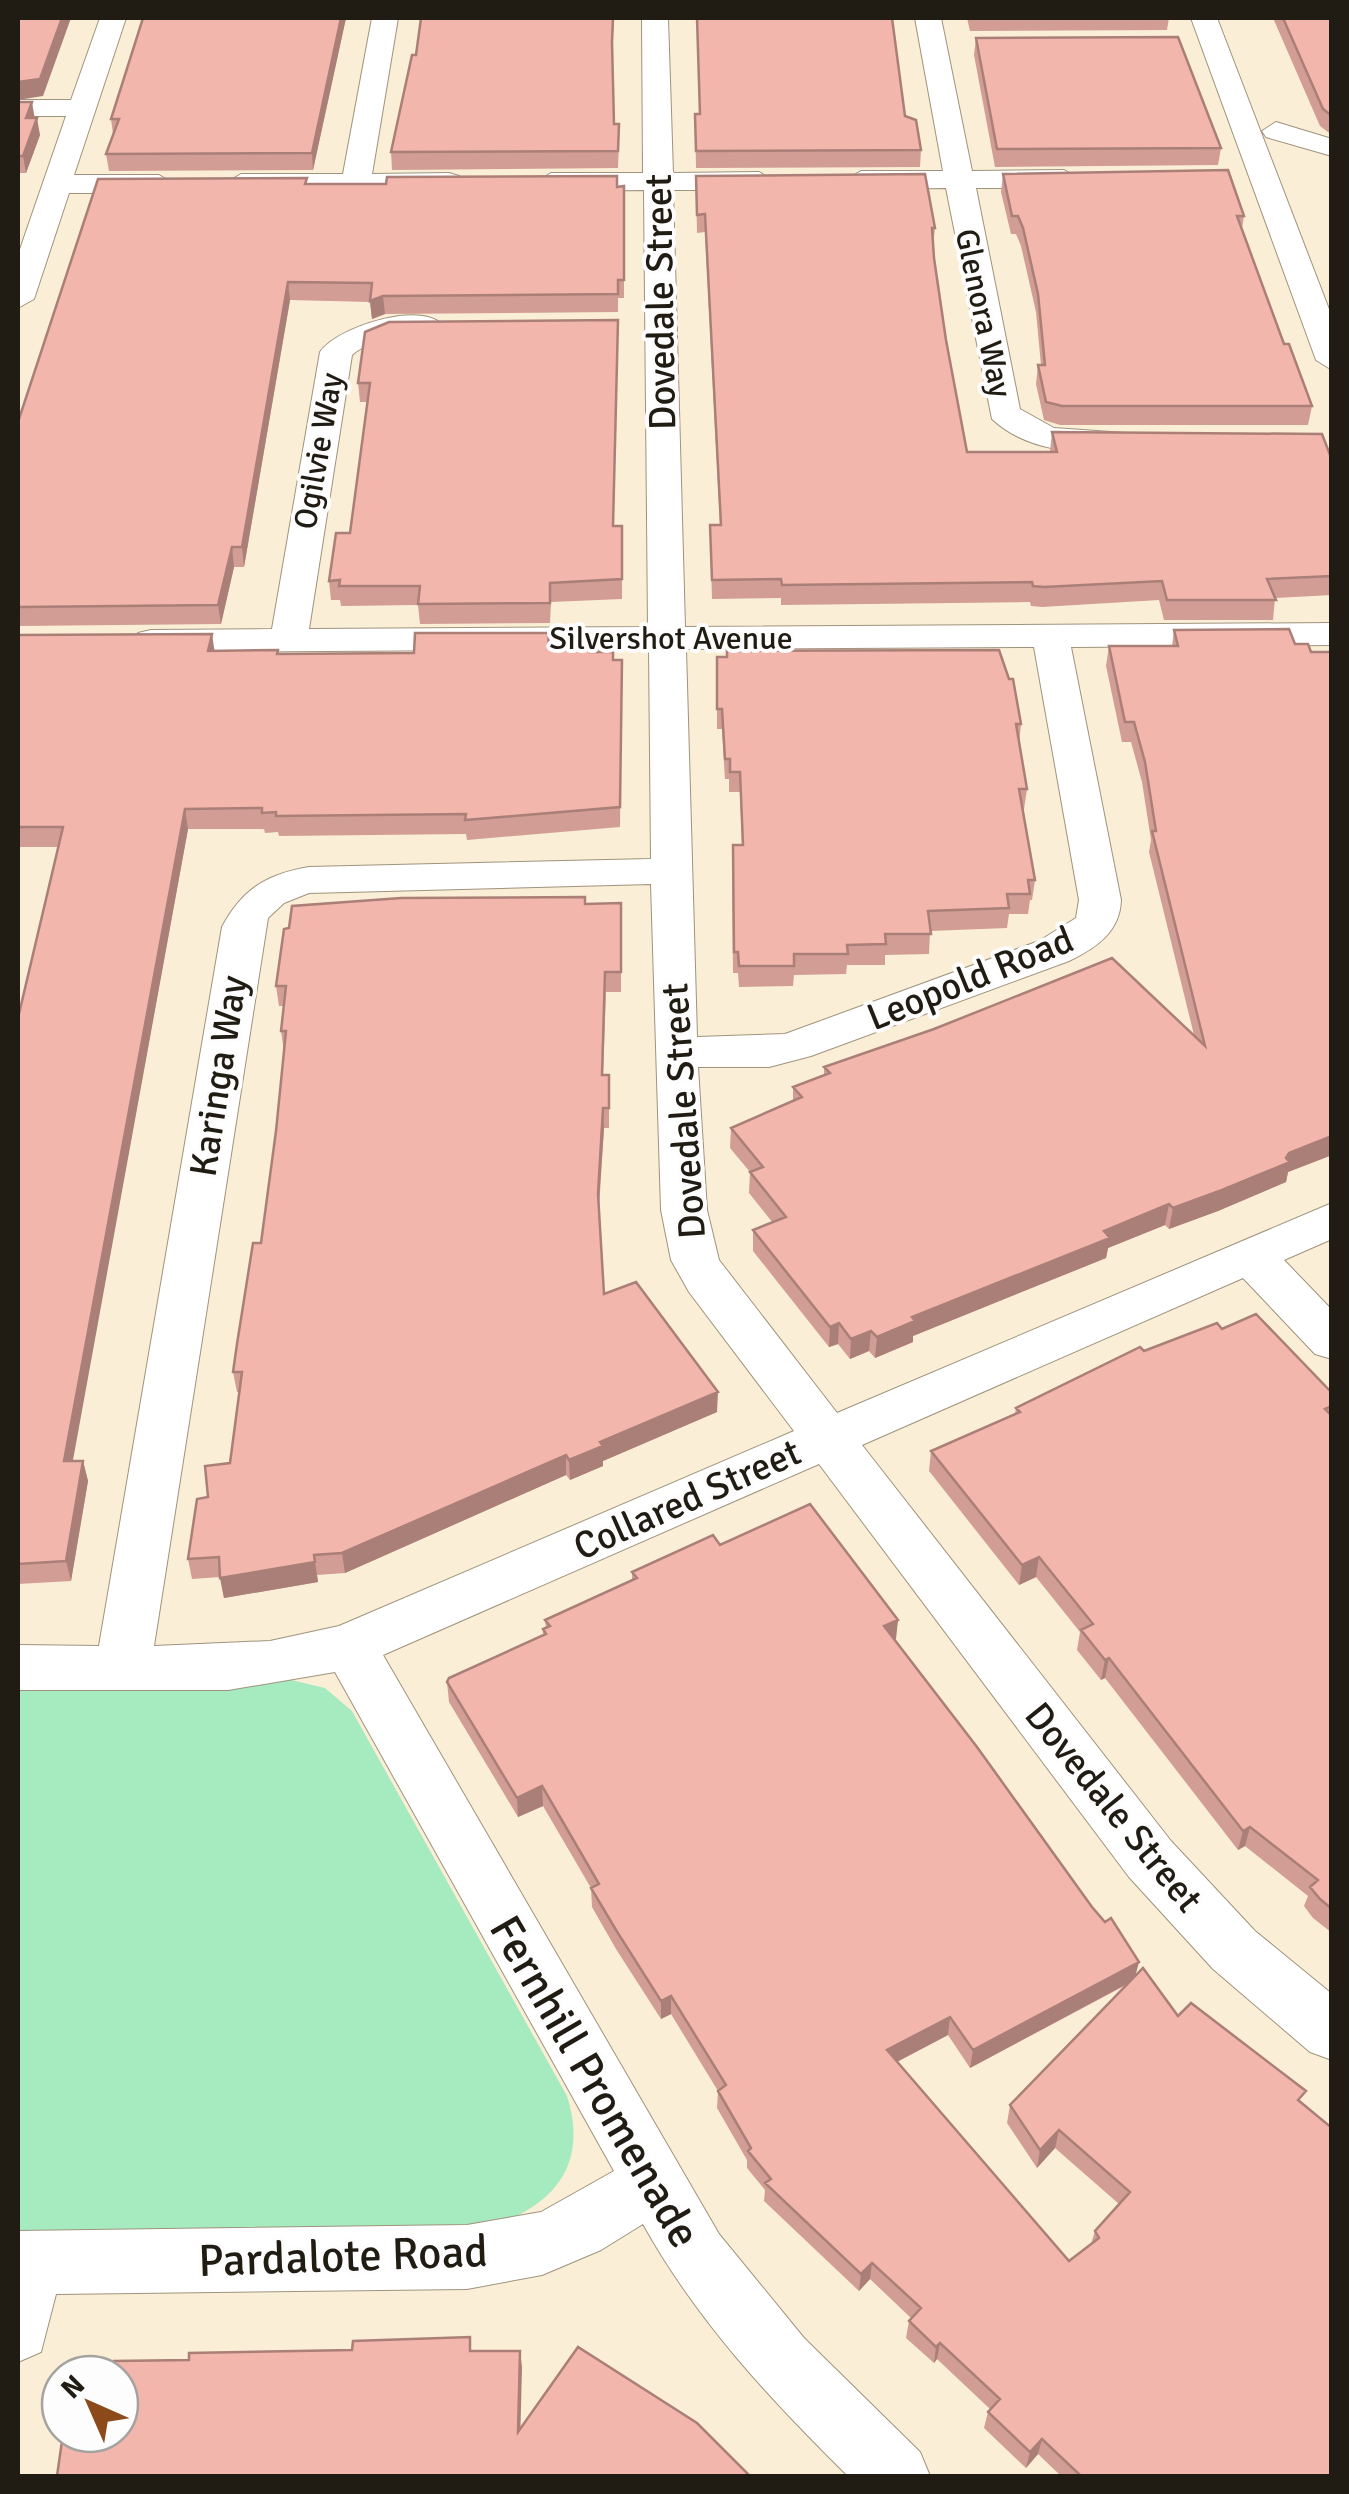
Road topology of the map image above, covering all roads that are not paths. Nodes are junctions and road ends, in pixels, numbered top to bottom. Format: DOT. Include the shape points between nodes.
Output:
graph roads {
  1 [pos="113,18"];
  2 [pos="384,18"];
  3 [pos="655,18"];
  4 [pos="1216,26"];
  5 [pos="939,34"];
  6 [pos="1184,42"];
  7 [pos="18,108"];
  8 [pos="80,108"];
  9 [pos="1276,130"];
  10 [pos="1330,148"];
  11 [pos="1288,166"];
  12 [pos="1093,179"];
  13 [pos="797,180"];
  14 [pos="837,180"];
  15 [pos="956,180"];
  16 [pos="658,181"];
  17 [pos="474,182"];
  18 [pos="513,182"];
  19 [pos="218,183"];
  20 [pos="356,183"];
  21 [pos="58,184"];
  22 [pos="179,184"];
  23 [pos="1332,282"];
  24 [pos="18,299"];
  25 [pos="627,325"];
  26 [pos="662,325"];
  27 [pos="470,327"];
  28 [pos="1332,360"];
  29 [pos="1137,440"];
  30 [pos="1329,633"];
  31 [pos="668,637"];
  32 [pos="1050,638"];
  33 [pos="112,641"];
  34 [pos="290,641"];
  35 [pos="670,871"];
  36 [pos="675,1052"];
  37 [pos="1332,1220"];
  38 [pos="1250,1256"];
  39 [pos="1332,1341"];
  40 [pos="826,1438"];
  41 [pos="349,1646"];
  42 [pos="18,1666"];
  43 [pos="123,1667"];
  44 [pos="1332,2032"];
  45 [pos="652,2183"];
  46 [pos="23,2263"];
  47 [pos="18,2329"];
  48 [pos="896,2476"];
  1 -- 8 [label="street"];
  2 -- 20 [label="street"];
  3 -- 16 [label="street, Dovedale Street"];
  4 -- 6 [label="street"];
  4 -- 9 [label="street"];
  4 -- 28 [label="street" via="1240,172 1268,192"];
  5 -- 15 [label="street, Glenora Way"];
  7 -- 8 [label="street"];
  8 -- 21 [label="street"];
  9 -- 10 [label="street"];
  9 -- 11 [label="street"];
  10 -- 11 [label="street"];
  11 -- 23 [label="street"];
  12 -- 15 [label="street"];
  13 -- 16 [label="street"];
  14 -- 15 [label="street"];
  15 -- 29 [label="street, Glenora Way" via="1006,415 1043,436"];
  16 -- 18 [label="street"];
  16 -- 26 [label="street, Dovedale Street"];
  17 -- 20 [label="street"];
  19 -- 20 [label="street"];
  21 -- 22 [label="street"];
  21 -- 24 [label="street"];
  25 -- 26 [label="street"];
  26 -- 31 [label="street, Dovedale Street"];
  27 -- 34 [label="street, Ogilvie Way" via="378,330 336,352"];
  30 -- 32 [label="street, Silvershot Avenue"];
  31 -- 32 [label="street, Silvershot Avenue"];
  31 -- 34 [label="street, Silvershot Avenue"];
  31 -- 35 [label="street, Dovedale Street"];
  32 -- 36 [label="street, Leopold Road" via="1100,900 1090,930 1054,951 795,1046"];
  33 -- 34 [label="street, Silvershot Avenue"];
  35 -- 36 [label="street, Dovedale Street"];
  35 -- 43 [label="street, Karinga Way" via="309,880 282,886 252,908 243,926"];
  36 -- 40 [label="street, Dovedale Street" via="684,1210 695,1260"];
  37 -- 38 [label="street, Collared Street"];
  38 -- 39 [label="street"];
  38 -- 40 [label="street, Collared Street"];
  40 -- 41 [label="street, Collared Street"];
  40 -- 44 [label="street, Dovedale Street" via="1150,1859 1234,1950"];
  41 -- 43 [label="street, Collared Street" via="283,1662"];
  41 -- 45 [label="street, Fernhill Promenade"];
  42 -- 43 [label="street, Collared Street"];
  45 -- 46 [label="street, Pardalote Road" via="542,2243 467,2257"];
  45 -- 48 [label="street, Fernhill Promenade" via="745,2321"];
  46 -- 47 [label="street"];
}
